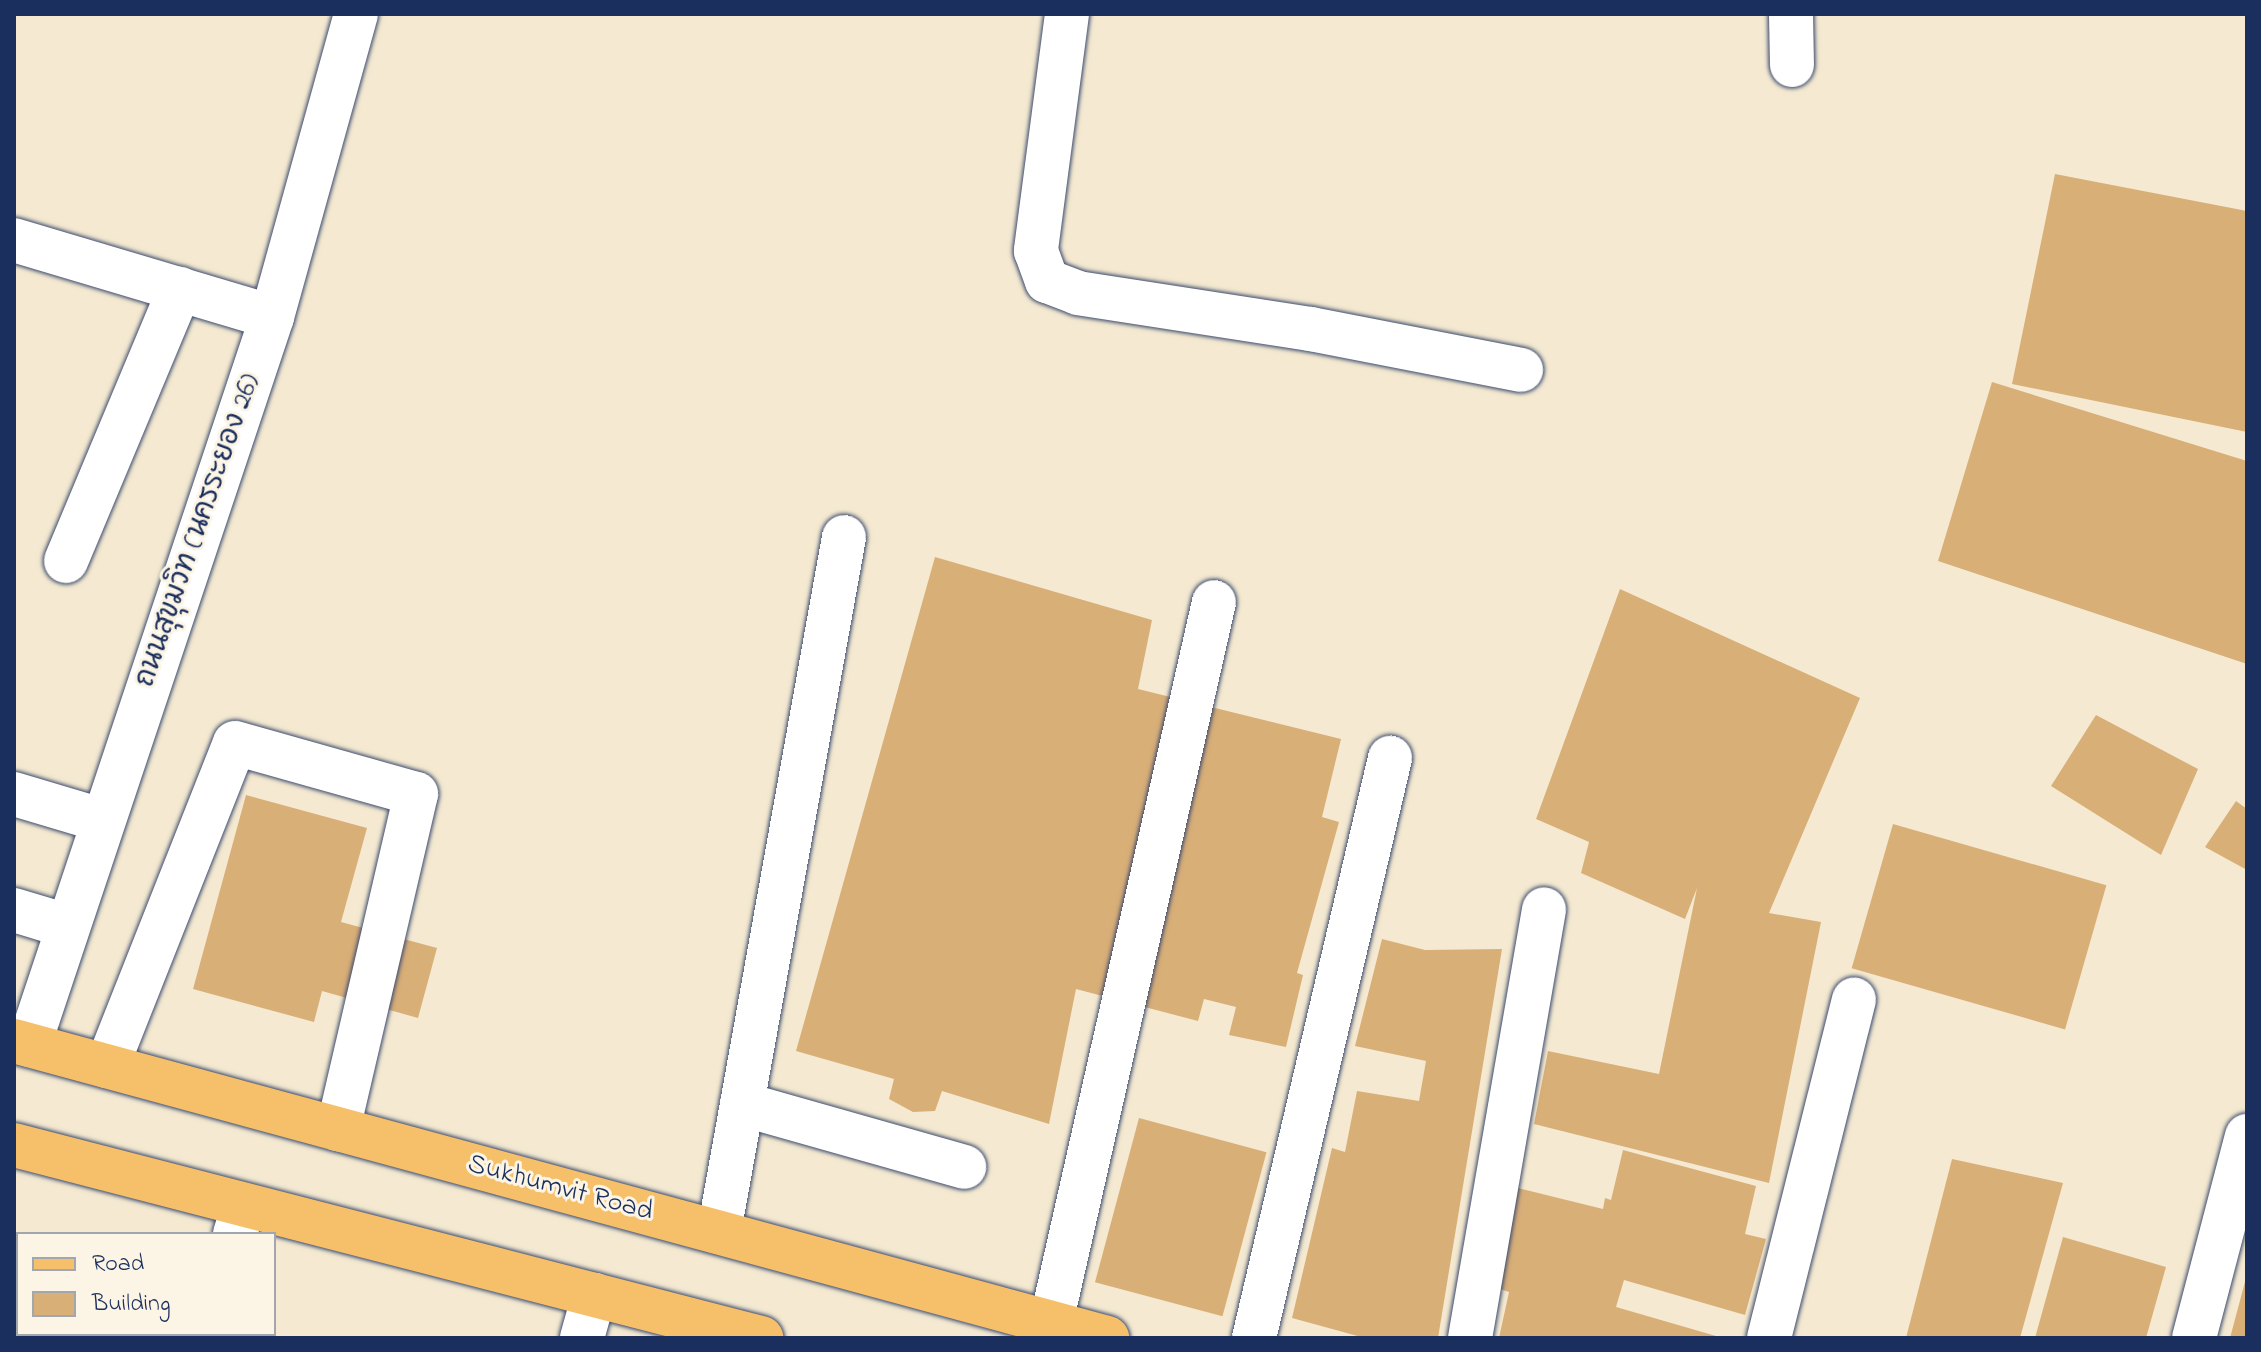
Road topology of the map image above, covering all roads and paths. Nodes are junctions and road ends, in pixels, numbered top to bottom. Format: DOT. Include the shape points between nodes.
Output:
graph roads {
  1 [pos="356,14"];
  2 [pos="1067,14"];
  3 [pos="1791,14"];
  4 [pos="1792,65"];
  5 [pos="14,240"];
  6 [pos="180,289"];
  7 [pos="272,317"];
  8 [pos="1521,370"];
  9 [pos="844,537"];
  10 [pos="66,561"];
  11 [pos="1214,602"];
  12 [pos="1390,758"];
  13 [pos="14,794"];
  14 [pos="101,820"];
  15 [pos="1544,909"];
  16 [pos="14,910"];
  17 [pos="67,926"];
  18 [pos="1854,999"];
  19 [pos="22,1043"];
  20 [pos="107,1066"];
  21 [pos="742,1104"];
  22 [pos="338,1129"];
  23 [pos="2247,1136"];
  24 [pos="14,1145"];
  25 [pos="964,1167"];
  26 [pos="240,1220"];
  27 [pos="719,1232"];
  28 [pos="594,1295"];
  29 [pos="1051,1323"];
  30 [pos="582,1338"];
  31 [pos="761,1338"];
  32 [pos="1107,1338"];
  33 [pos="1254,1338"];
  34 [pos="1470,1338"];
  35 [pos="1769,1338"];
  36 [pos="2194,1338"];
  1 -- 7 [label="street, ถนนสุขุมวิท (นครระยอง 26)"];
  2 -- 8 [label="street" via="1036,251 1047,281 1078,293 1311,329"];
  3 -- 4 [label="street"];
  5 -- 6 [label="street"];
  6 -- 7 [label="street"];
  6 -- 10 [label="street"];
  7 -- 14 [label="street, ถนนสุขุมวิท (นครระยอง 26)"];
  9 -- 21 [label="street"];
  11 -- 29 [label="street"];
  12 -- 33 [label="street"];
  13 -- 14 [label="street"];
  14 -- 17 [label="street, ถนนสุขุมวิท (นครระยอง 26)"];
  15 -- 34 [label="street"];
  16 -- 17 [label="street"];
  17 -- 19 [label="street, ถนนสุขุมวิท (นครระยอง 26)"];
  18 -- 35 [label="street"];
  19 -- 20 [label="main road, Sukhumvit Road"];
  20 -- 22 [label="main road, Sukhumvit Road"];
  20 -- 22 [label="street" via="235,743 416,794"];
  21 -- 25 [label="street"];
  21 -- 27 [label="street"];
  22 -- 27 [label="main road, Sukhumvit Road"];
  23 -- 36 [label="street"];
  24 -- 26 [label="main road"];
  26 -- 28 [label="main road"];
  27 -- 29 [label="main road, Sukhumvit Road"];
  28 -- 30 [label="street"];
  28 -- 31 [label="main road"];
  29 -- 32 [label="main road, Sukhumvit Road"];
}
